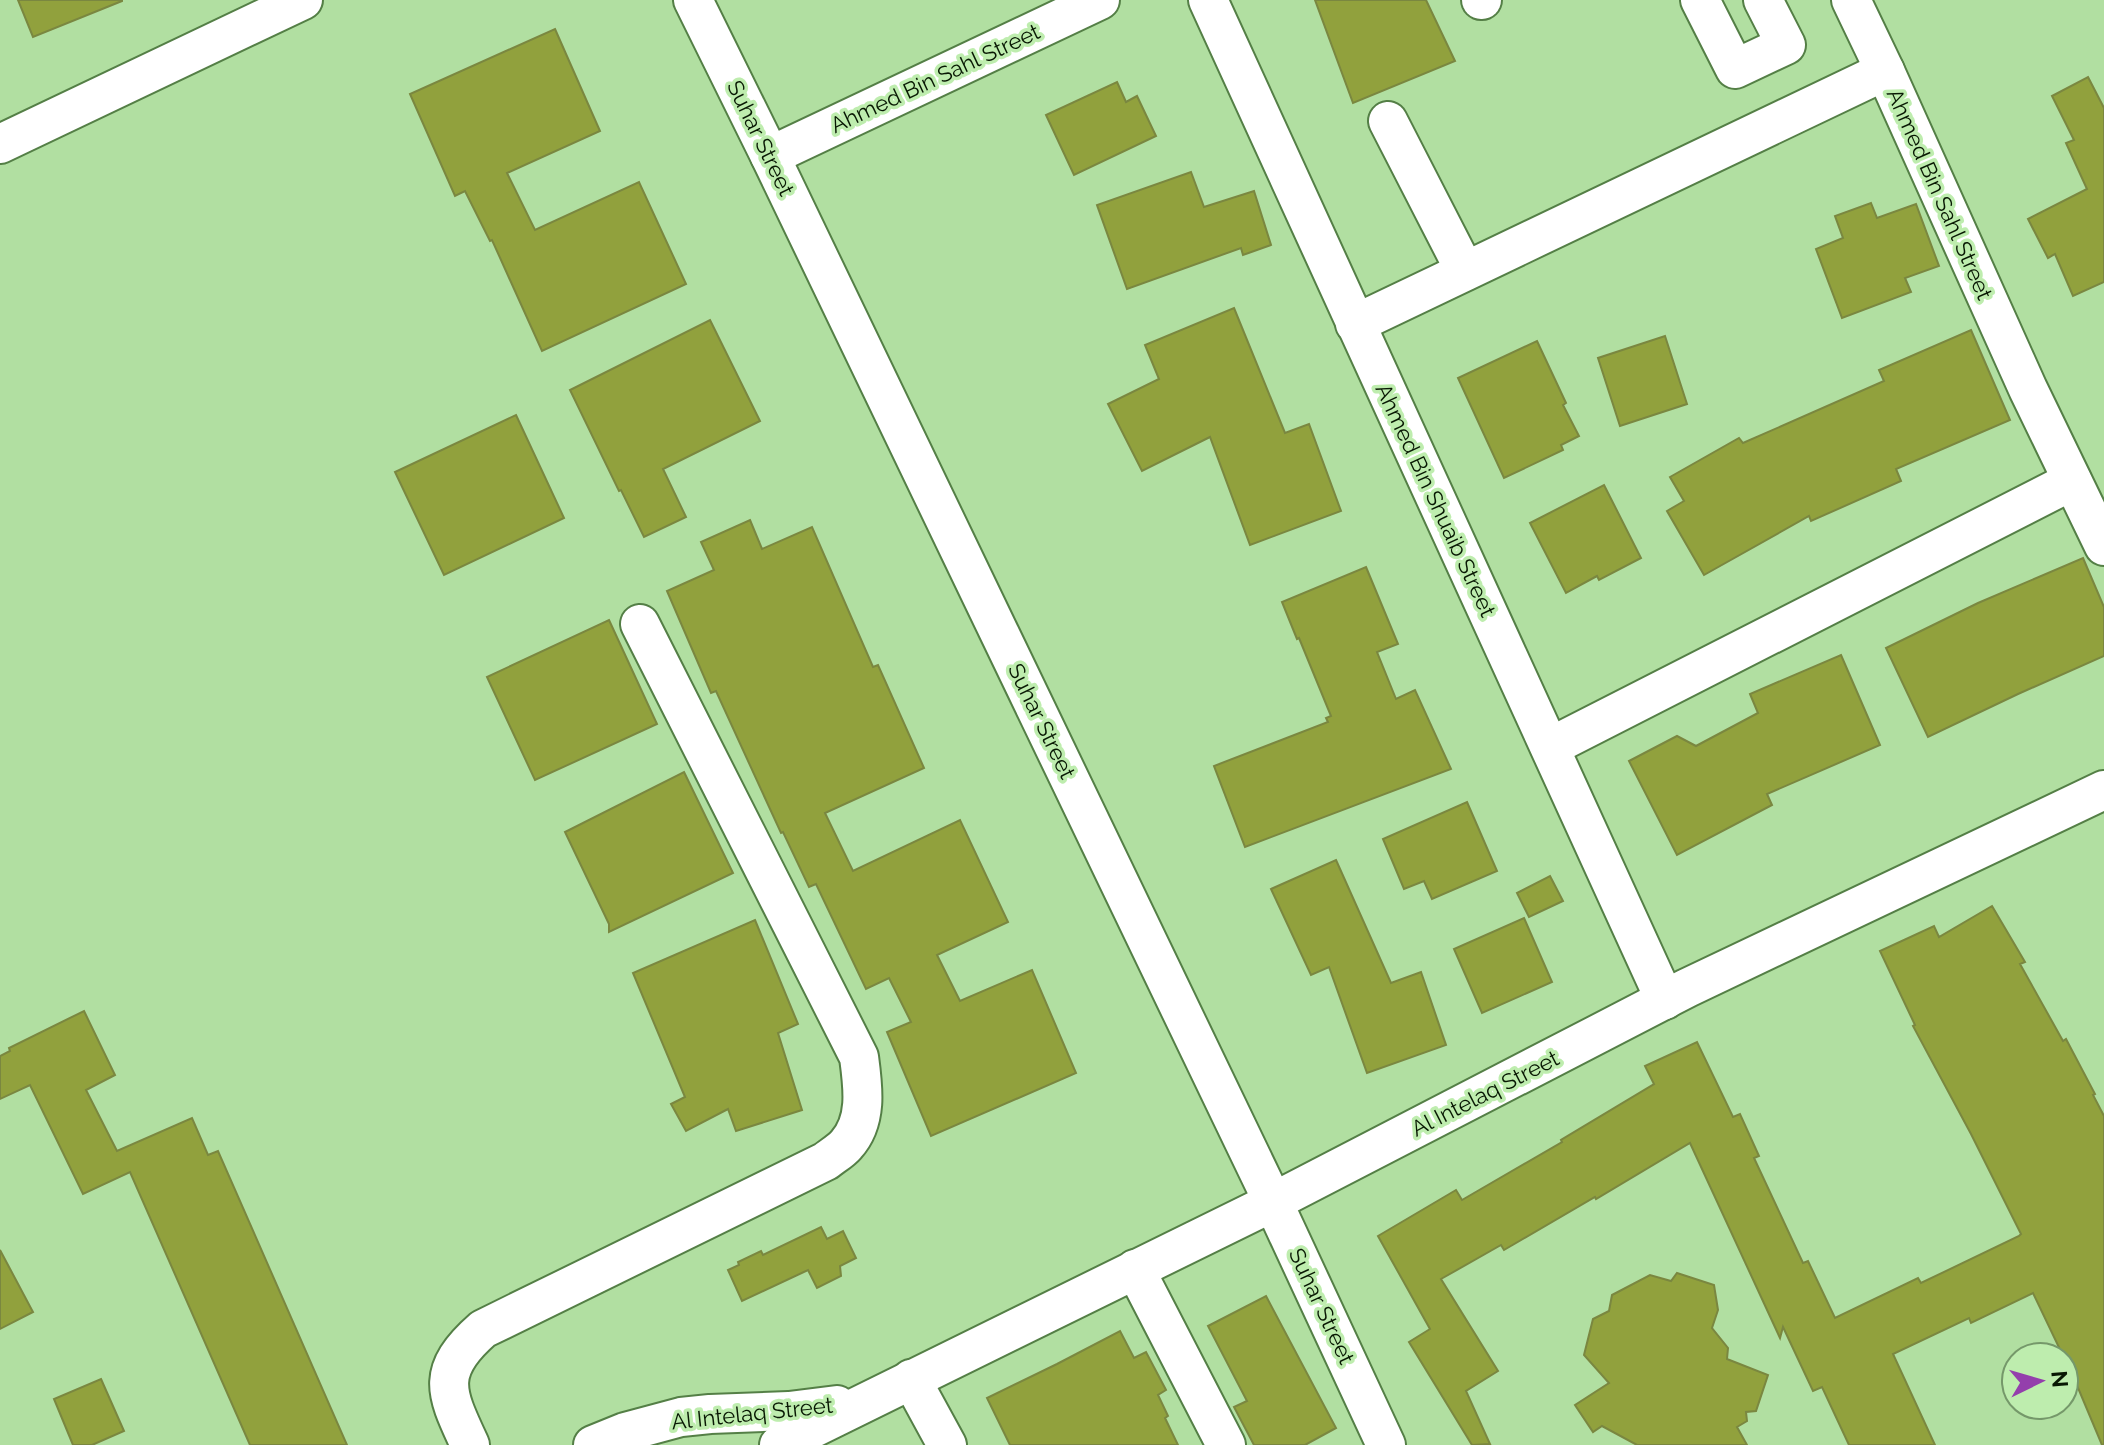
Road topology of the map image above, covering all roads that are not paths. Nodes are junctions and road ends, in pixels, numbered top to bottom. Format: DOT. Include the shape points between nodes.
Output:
graph roads {
  1 [pos="303,0"];
  2 [pos="693,0"];
  3 [pos="1100,0"];
  4 [pos="1208,0"];
  5 [pos="1700,0"];
  6 [pos="1763,0"];
  7 [pos="1851,0"];
  8 [pos="1885,71"];
  9 [pos="1388,121"];
  10 [pos="0,144"];
  11 [pos="770,156"];
  12 [pos="1465,271"];
  13 [pos="1355,324"];
  14 [pos="2072,481"];
  15 [pos="2104,546"];
  16 [pos="640,624"];
  17 [pos="1550,747"];
  18 [pos="2104,790"];
  19 [pos="1665,1000"];
  20 [pos="1273,1202"];
  21 [pos="1135,1269"];
  22 [pos="911,1379"];
  23 [pos="867,1400"];
  24 [pos="470,1445"];
  25 [pos="593,1445"];
  26 [pos="779,1445"];
  27 [pos="947,1445"];
  28 [pos="1226,1445"];
  29 [pos="1386,1445"];
  1 -- 10 [label="street"];
  2 -- 11 [label="street, Suhar Street"];
  3 -- 11 [label="street, Ahmed Bin Sahl Street"];
  4 -- 13 [label="street, Ahmed Bin Shuaib Street"];
  5 -- 6 [label="street" via="1735,69 1786,45"];
  7 -- 8 [label="street, Ahmed Bin Sahl Street"];
  8 -- 12 [label="street"];
  8 -- 14 [label="street, Ahmed Bin Sahl Street"];
  9 -- 12 [label="street"];
  11 -- 20 [label="street, Suhar Street"];
  12 -- 13 [label="street"];
  13 -- 17 [label="street, Ahmed Bin Shuaib Street"];
  14 -- 15 [label="street, Ahmed Bin Sahl Street"];
  14 -- 17 [label="street"];
  16 -- 24 [label="street" via="859,1057 859,1123 847,1145 826,1161 483,1329 457,1356 449,1384 451,1403"];
  17 -- 19 [label="street, Ahmed Bin Shuaib Street"];
  18 -- 19 [label="street, Al Intelaq Street"];
  19 -- 20 [label="street, Al Intelaq Street"];
  20 -- 21 [label="street, Al Intelaq Street"];
  20 -- 29 [label="street, Suhar Street"];
  21 -- 22 [label="street, Al Intelaq Street"];
  21 -- 28 [label="street"];
  22 -- 23 [label="street, Al Intelaq Street"];
  22 -- 27 [label="street"];
  23 -- 25 [label="street, Al Intelaq Street" via="681,1417"];
  23 -- 26 [label="street, Al Intelaq Street"];
}
